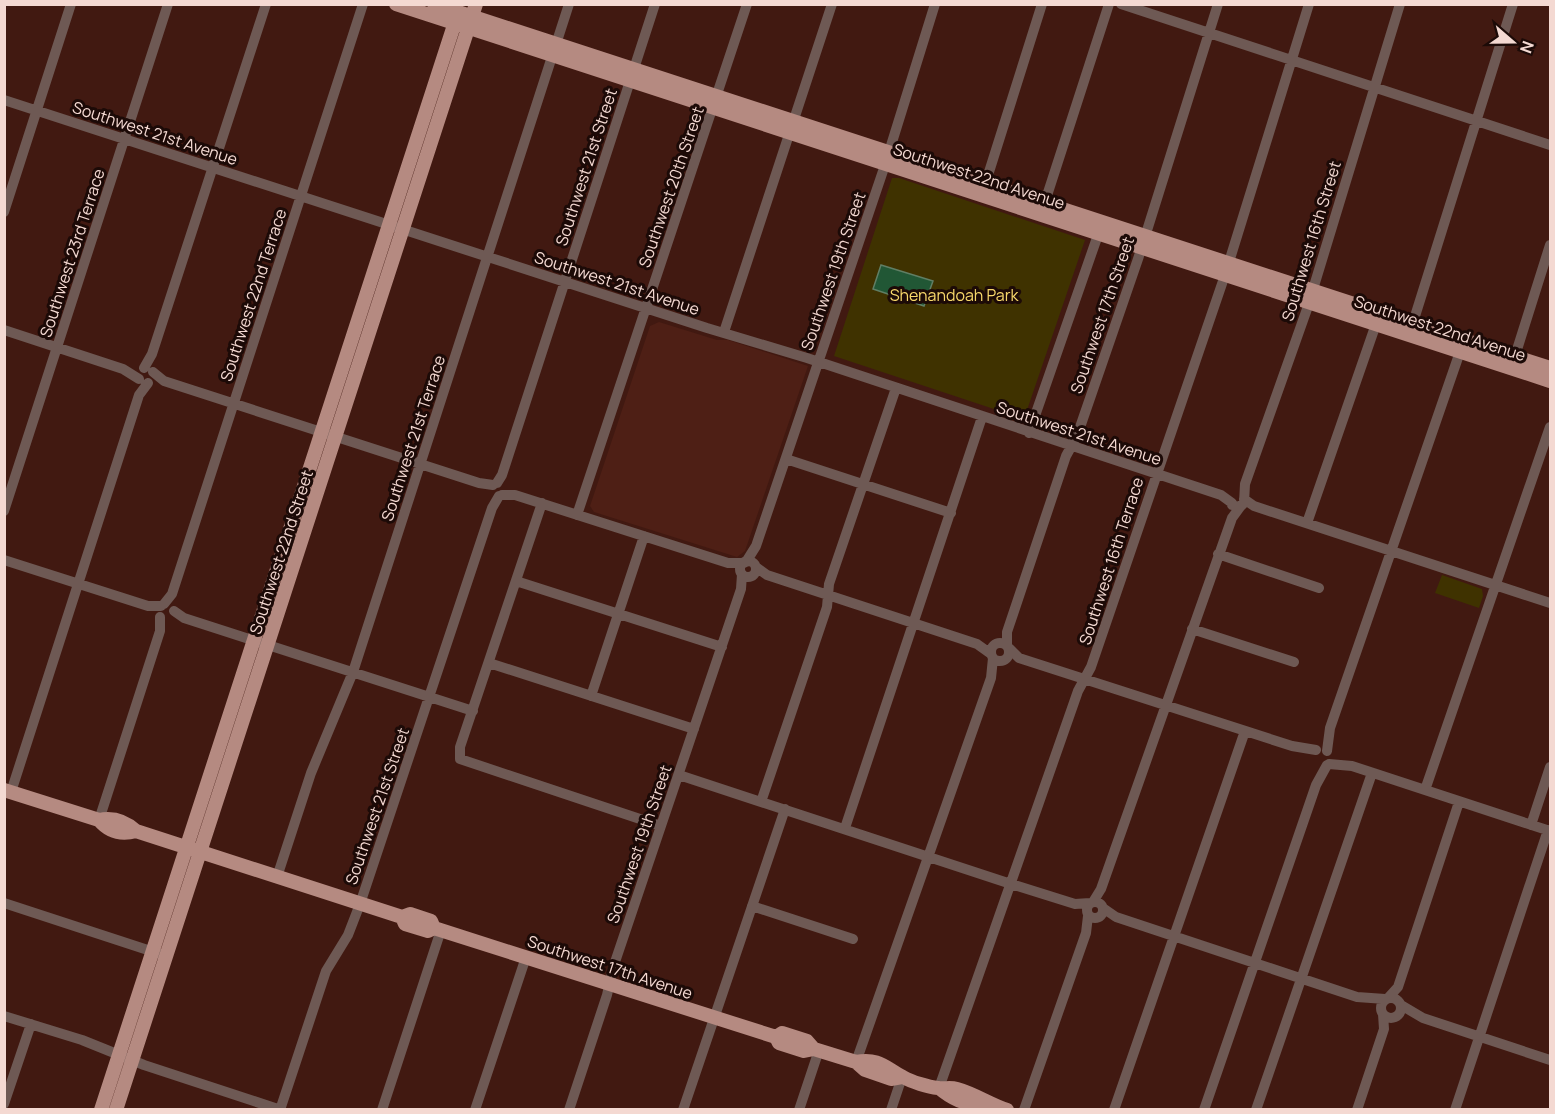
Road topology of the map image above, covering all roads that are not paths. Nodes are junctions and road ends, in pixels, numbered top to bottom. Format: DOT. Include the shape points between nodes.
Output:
graph roads {
  1 [pos="71,4"];
  2 [pos="168,4"];
  3 [pos="266,4"];
  4 [pos="363,4"];
  5 [pos="396,4"];
  6 [pos="434,4"];
  7 [pos="569,4"];
  8 [pos="655,4"];
  9 [pos="747,4"];
  10 [pos="832,4"];
  11 [pos="935,4"];
  12 [pos="1042,4"];
  13 [pos="1109,4"];
  14 [pos="1121,4"];
  15 [pos="1218,4"];
  16 [pos="1309,4"];
  17 [pos="1400,4"];
  18 [pos="1513,4"];
  19 [pos="465,15"];
  20 [pos="1209,33"];
  21 [pos="555,50"];
  22 [pos="1292,60"];
  23 [pos="632,75"];
  24 [pos="1374,87"];
  25 [pos="4,100"];
  26 [pos="715,103"];
  27 [pos="37,111"];
  28 [pos="1477,120"];
  29 [pos="793,128"];
  30 [pos="125,139"];
  31 [pos="1551,145"];
  32 [pos="887,157"];
  33 [pos="213,167"];
  34 [pos="984,188"];
  35 [pos="301,196"];
  36 [pos="1043,208"];
  37 [pos="4,212"];
  38 [pos="396,227"];
  39 [pos="1099,232"];
  40 [pos="1144,241"];
  41 [pos="1551,245"];
  42 [pos="488,256"];
  43 [pos="1227,269"];
  44 [pos="565,282"];
  45 [pos="1310,297"];
  46 [pos="646,308"];
  47 [pos="1376,324"];
  48 [pos="1411,329"];
  49 [pos="4,330"];
  50 [pos="724,332"];
  51 [pos="1462,346"];
  52 [pos="57,347"];
  53 [pos="1515,356"];
  54 [pos="819,362"];
  55 [pos="1551,368"];
  56 [pos="146,375"];
  57 [pos="1551,381"];
  58 [pos="896,388"];
  59 [pos="233,404"];
  60 [pos="982,417"];
  61 [pos="1551,427"];
  62 [pos="1029,433"];
  63 [pos="329,435"];
  64 [pos="1071,447"];
  65 [pos="786,459"];
  66 [pos="420,465"];
  67 [pos="1156,474"];
  68 [pos="863,485"];
  69 [pos="500,489"];
  70 [pos="1240,501"];
  71 [pos="542,503"];
  72 [pos="4,511"];
  73 [pos="951,513"];
  74 [pos="577,515"];
  75 [pos="1307,523"];
  76 [pos="644,536"];
  77 [pos="1392,551"];
  78 [pos="1218,554"];
  79 [pos="4,560"];
  80 [pos="748,569"];
  81 [pos="516,581"];
  82 [pos="78,584"];
  83 [pos="1497,585"];
  84 [pos="1319,588"];
  85 [pos="828,595"];
  86 [pos="1551,603"];
  87 [pos="166,612"];
  88 [pos="618,614"];
  89 [pos="914,623"];
  90 [pos="1192,629"];
  91 [pos="262,643"];
  92 [pos="722,647"];
  93 [pos="1000,652"];
  94 [pos="1293,662"];
  95 [pos="489,663"];
  96 [pos="353,672"];
  97 [pos="1085,679"];
  98 [pos="591,696"];
  99 [pos="430,697"];
  100 [pos="1165,705"];
  101 [pos="472,711"];
  102 [pos="694,729"];
  103 [pos="1245,731"];
  104 [pos="1322,756"];
  105 [pos="1551,767"];
  106 [pos="1372,773"];
  107 [pos="679,775"];
  108 [pos="1425,790"];
  109 [pos="8,791"];
  110 [pos="761,802"];
  111 [pos="1459,802"];
  112 [pos="785,809"];
  113 [pos="99,820"];
  114 [pos="1531,825"];
  115 [pos="661,826"];
  116 [pos="845,828"];
  117 [pos="1549,831"];
  118 [pos="195,851"];
  119 [pos="928,856"];
  120 [pos="277,877"];
  121 [pos="1011,884"];
  122 [pos="4,903"];
  123 [pos="360,904"];
  124 [pos="752,906"];
  125 [pos="1095,910"];
  126 [pos="438,929"];
  127 [pos="1174,936"];
  128 [pos="853,939"];
  129 [pos="160,954"];
  130 [pos="526,957"];
  131 [pos="1254,963"];
  132 [pos="1301,979"];
  133 [pos="610,984"];
  134 [pos="1398,987"];
  135 [pos="1357,997"];
  136 [pos="1387,999"];
  137 [pos="1400,1003"];
  138 [pos="1382,1012"];
  139 [pos="4,1016"];
  140 [pos="714,1017"];
  141 [pos="1395,1017"];
  142 [pos="1423,1018"];
  143 [pos="31,1024"];
  144 [pos="1384,1029"];
  145 [pos="1479,1037"];
  146 [pos="816,1050"];
  147 [pos="126,1058"];
  148 [pos="1551,1060"];
  149 [pos="856,1062"];
  150 [pos="902,1077"];
  151 [pos="939,1088"];
  152 [pos="4,1104"];
  153 [pos="984,1106"];
  154 [pos="281,1109"];
  155 [pos="101,1110"];
  156 [pos="116,1110"];
  157 [pos="382,1110"];
  158 [pos="475,1110"];
  159 [pos="569,1110"];
  160 [pos="683,1110"];
  161 [pos="799,1110"];
  162 [pos="891,1110"];
  163 [pos="1007,1110"];
  164 [pos="1024,1110"];
  165 [pos="1114,1110"];
  166 [pos="1203,1110"];
  167 [pos="1256,1110"];
  168 [pos="1357,1110"];
  169 [pos="1455,1110"];
  1 -- 27 [label="street"];
  2 -- 30 [label="street, Southwest 23rd Terrace"];
  3 -- 33 [label="street"];
  4 -- 35 [label="street, Southwest 22nd Terrace"];
  5 -- 19 [label="main road, Southwest 22nd Avenue"];
  6 -- 19 [label="main road, Southwest 22nd Avenue"];
  7 -- 21 [label="street, Southwest 21st Terrace"];
  8 -- 23 [label="street, Southwest 21st Street"];
  9 -- 26 [label="street, Southwest 20th Street"];
  10 -- 29 [label="street"];
  11 -- 32 [label="street, Southwest 19th Street"];
  12 -- 34 [label="street"];
  13 -- 36 [label="street"];
  14 -- 20 [label="street"];
  15 -- 20 [label="street, Southwest 17th Street"];
  16 -- 22 [label="street, Southwest 16th Terrace"];
  17 -- 24 [label="street, Southwest 16th Street"];
  18 -- 28 [label="street"];
  19 -- 21 [label="main road, Southwest 22nd Avenue"];
  19 -- 38 [label="main road, Southwest 22nd Street"];
  20 -- 22 [label="street"];
  20 -- 40 [label="street, Southwest 17th Street"];
  21 -- 23 [label="main road, Southwest 22nd Avenue"];
  21 -- 42 [label="street, Southwest 21st Terrace"];
  22 -- 24 [label="street"];
  22 -- 43 [label="street, Southwest 16th Terrace"];
  23 -- 26 [label="main road, Southwest 22nd Avenue"];
  23 -- 44 [label="street, Southwest 21st Street"];
  24 -- 28 [label="street"];
  24 -- 45 [label="street, Southwest 16th Street"];
  25 -- 27 [label="street, Southwest 21st Avenue"];
  26 -- 29 [label="main road, Southwest 22nd Avenue"];
  26 -- 46 [label="street, Southwest 20th Street"];
  27 -- 30 [label="street, Southwest 21st Avenue"];
  27 -- 37 [label="street"];
  28 -- 31 [label="street"];
  28 -- 48 [label="street"];
  29 -- 32 [label="main road, Southwest 22nd Avenue"];
  29 -- 50 [label="street"];
  30 -- 33 [label="street, Southwest 21st Avenue"];
  30 -- 52 [label="street, Southwest 23rd Terrace"];
  32 -- 34 [label="main road, Southwest 22nd Avenue"];
  32 -- 54 [label="street, Southwest 19th Street"];
  33 -- 35 [label="street, Southwest 21st Avenue"];
  33 -- 56 [label="street"];
  34 -- 36 [label="main road, Southwest 22nd Avenue"];
  35 -- 38 [label="street, Southwest 21st Avenue"];
  35 -- 59 [label="street, Southwest 22nd Terrace"];
  36 -- 39 [label="main road, Southwest 22nd Avenue"];
  36 -- 40 [label="main road, Southwest 22nd Avenue"];
  38 -- 42 [label="street, Southwest 21st Avenue"];
  38 -- 63 [label="main road, Southwest 22nd Street"];
  39 -- 40 [label="main road, Southwest 22nd Avenue"];
  39 -- 62 [label="street"];
  40 -- 43 [label="main road, Southwest 22nd Avenue"];
  40 -- 64 [label="street, Southwest 17th Street"];
  41 -- 53 [label="street"];
  42 -- 44 [label="street, Southwest 21st Avenue"];
  42 -- 66 [label="street, Southwest 21st Terrace"];
  43 -- 45 [label="main road, Southwest 22nd Avenue"];
  43 -- 67 [label="street, Southwest 16th Terrace"];
  44 -- 46 [label="street, Southwest 21st Avenue"];
  44 -- 69 [label="street, Southwest 21st Street"];
  45 -- 47 [label="main road, Southwest 22nd Avenue"];
  45 -- 48 [label="main road, Southwest 22nd Avenue"];
  45 -- 70 [label="street, Southwest 16th Street"];
  46 -- 50 [label="street, Southwest 21st Avenue"];
  46 -- 74 [label="street, Southwest 20th Street"];
  47 -- 48 [label="main road, Southwest 22nd Avenue"];
  47 -- 75 [label="street"];
  48 -- 51 [label="main road, Southwest 22nd Avenue"];
  49 -- 52 [label="street"];
  50 -- 54 [label="street, Southwest 21st Avenue"];
  51 -- 53 [label="main road, Southwest 22nd Avenue"];
  51 -- 57 [label="main road, Southwest 22nd Avenue"];
  51 -- 77 [label="street"];
  52 -- 56 [label="street"];
  52 -- 72 [label="street, Southwest 23rd Terrace"];
  53 -- 55 [label="main road, Southwest 22nd Avenue"];
  54 -- 58 [label="street, Southwest 21st Avenue"];
  54 -- 65 [label="street, Southwest 19th Street"];
  56 -- 59 [label="street"];
  56 -- 82 [label="street"];
  58 -- 60 [label="street, Southwest 21st Avenue"];
  58 -- 68 [label="street"];
  59 -- 63 [label="street"];
  59 -- 87 [label="street, Southwest 22nd Terrace"];
  60 -- 62 [label="street, Southwest 21st Avenue"];
  60 -- 73 [label="street"];
  61 -- 83 [label="street"];
  62 -- 64 [label="street, Southwest 21st Avenue"];
  63 -- 66 [label="street"];
  63 -- 91 [label="main road, Southwest 22nd Street"];
  64 -- 67 [label="street, Southwest 21st Avenue"];
  64 -- 93 [label="street, Southwest 17th Street"];
  65 -- 68 [label="street"];
  65 -- 80 [label="street, Southwest 19th Street"];
  66 -- 69 [label="street"];
  66 -- 96 [label="street, Southwest 21st Terrace"];
  67 -- 70 [label="street, Southwest 21st Avenue"];
  67 -- 97 [label="street, Southwest 16th Terrace"];
  68 -- 73 [label="street"];
  68 -- 85 [label="street"];
  69 -- 71 [label="street"];
  69 -- 99 [label="street, Southwest 21st Street"];
  70 -- 75 [label="street, Southwest 21st Avenue"];
  70 -- 78 [label="street, Southwest 16th Street"];
  71 -- 74 [label="street"];
  71 -- 81 [label="street"];
  73 -- 89 [label="street"];
  74 -- 76 [label="street"];
  75 -- 77 [label="street, Southwest 21st Avenue"];
  76 -- 80 [label="street"];
  76 -- 88 [label="street"];
  77 -- 83 [label="street, Southwest 21st Avenue"];
  77 -- 104 [label="street"];
  78 -- 84 [label="street"];
  78 -- 90 [label="street, Southwest 16th Street"];
  79 -- 82 [label="street"];
  80 -- 85 [label="street"];
  80 -- 92 [label="street, Southwest 19th Street"];
  81 -- 88 [label="street"];
  81 -- 95 [label="street"];
  82 -- 87 [label="street"];
  82 -- 109 [label="street"];
  83 -- 86 [label="street, Southwest 21st Avenue"];
  83 -- 108 [label="street"];
  85 -- 89 [label="street"];
  85 -- 110 [label="street"];
  87 -- 91 [label="street"];
  87 -- 113 [label="street, Southwest 22nd Terrace"];
  88 -- 92 [label="street"];
  88 -- 98 [label="street"];
  89 -- 93 [label="street"];
  89 -- 116 [label="street"];
  90 -- 94 [label="street"];
  90 -- 100 [label="street, Southwest 16th Street"];
  91 -- 96 [label="street"];
  91 -- 118 [label="main road, Southwest 22nd Street"];
  92 -- 102 [label="street, Southwest 19th Street"];
  93 -- 97 [label="street"];
  93 -- 119 [label="street, Southwest 17th Street"];
  95 -- 98 [label="street"];
  95 -- 101 [label="street"];
  96 -- 99 [label="street"];
  96 -- 120 [label="street, Southwest 21st Terrace" via="311,773"];
  97 -- 100 [label="street"];
  97 -- 121 [label="street, Southwest 16th Terrace"];
  98 -- 102 [label="street"];
  99 -- 101 [label="street"];
  99 -- 123 [label="street, Southwest 21st Street"];
  100 -- 103 [label="street"];
  100 -- 125 [label="street, Southwest 16th Street"];
  101 -- 115 [label="street" via="460,747 462,761"];
  102 -- 107 [label="street, Southwest 19th Street"];
  103 -- 104 [label="street"];
  103 -- 127 [label="street"];
  104 -- 106 [label="street"];
  104 -- 131 [label="street" via="1316,785"];
  105 -- 114 [label="street"];
  106 -- 108 [label="street"];
  106 -- 132 [label="street"];
  107 -- 110 [label="street"];
  107 -- 115 [label="street, Southwest 19th Street"];
  108 -- 111 [label="street"];
  109 -- 113 [label="main road, Southwest 17th Avenue"];
  110 -- 112 [label="street"];
  111 -- 114 [label="street"];
  111 -- 134 [label="street"];
  112 -- 116 [label="street"];
  112 -- 124 [label="street"];
  113 -- 118 [label="main road, Southwest 17th Avenue" via="109,818 128,824 136,831"];
  114 -- 117 [label="street"];
  115 -- 133 [label="street, Southwest 19th Street"];
  116 -- 119 [label="street"];
  117 -- 145 [label="street"];
  118 -- 120 [label="main road, Southwest 17th Avenue"];
  118 -- 129 [label="main road, Southwest 22nd Street"];
  119 -- 121 [label="street"];
  119 -- 149 [label="street, Southwest 17th Street"];
  120 -- 123 [label="main road, Southwest 17th Avenue"];
  121 -- 125 [label="street"];
  121 -- 151 [label="street, Southwest 16th Terrace"];
  122 -- 129 [label="street"];
  123 -- 126 [label="main road, Southwest 17th Avenue" via="402,918 413,915 431,921"];
  123 -- 154 [label="street, Southwest 21st Street" via="348,935 326,971"];
  124 -- 128 [label="street"];
  124 -- 140 [label="street"];
  125 -- 127 [label="street"];
  125 -- 164 [label="street, Southwest 16th Street"];
  126 -- 130 [label="main road, Southwest 17th Avenue"];
  126 -- 157 [label="street"];
  127 -- 131 [label="street"];
  127 -- 165 [label="street"];
  129 -- 147 [label="main road, Southwest 22nd Street"];
  130 -- 133 [label="main road, Southwest 17th Avenue"];
  130 -- 158 [label="street"];
  131 -- 132 [label="street"];
  131 -- 166 [label="street"];
  132 -- 135 [label="street"];
  132 -- 167 [label="street"];
  133 -- 140 [label="main road, Southwest 17th Avenue"];
  133 -- 159 [label="street, Southwest 19th Street"];
  134 -- 136 [label="street"];
  134 -- 137 [label="street"];
  135 -- 136 [label="street"];
  135 -- 138 [label="street"];
  136 -- 137 [label="street"];
  136 -- 138 [label="street"];
  137 -- 141 [label="street"];
  137 -- 142 [label="street"];
  138 -- 141 [label="street"];
  138 -- 144 [label="street"];
  139 -- 143 [label="street"];
  140 -- 146 [label="main road, Southwest 17th Avenue" via="776,1037 782,1033 807,1041"];
  140 -- 160 [label="street"];
  141 -- 142 [label="street"];
  141 -- 144 [label="street"];
  142 -- 145 [label="street"];
  143 -- 147 [label="street"];
  143 -- 152 [label="street"];
  144 -- 168 [label="street"];
  145 -- 148 [label="street"];
  145 -- 169 [label="street"];
  146 -- 149 [label="main road, Southwest 17th Avenue"];
  146 -- 161 [label="street"];
  147 -- 154 [label="street"];
  147 -- 155 [label="main road, Southwest 22nd Street"];
  147 -- 156 [label="main road, Southwest 22nd Street"];
  149 -- 150 [label="main road, Southwest 17th Avenue" via="868,1060 893,1068"];
  150 -- 151 [label="main road, Southwest 17th Avenue"];
  150 -- 162 [label="street"];
  151 -- 153 [label="main road, Southwest 17th Avenue" via="978,1096"];
  153 -- 163 [label="main road, Southwest 17th Avenue"];
}
